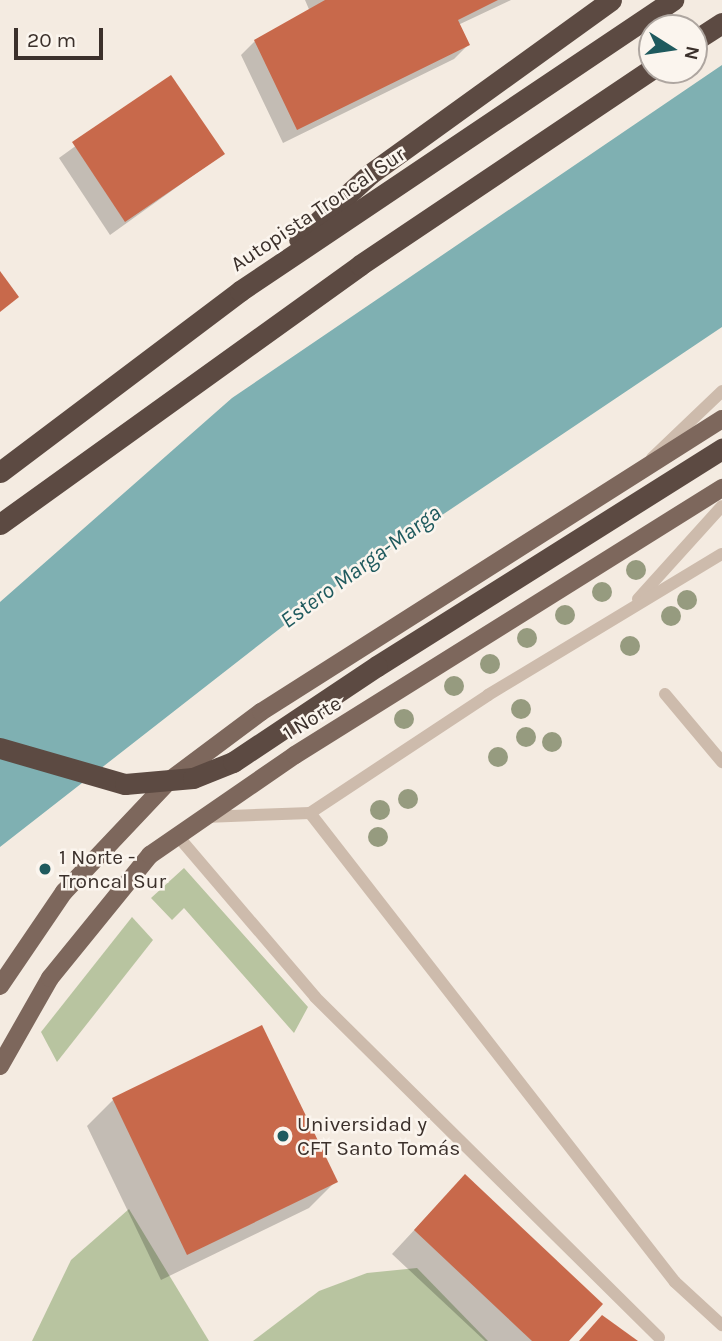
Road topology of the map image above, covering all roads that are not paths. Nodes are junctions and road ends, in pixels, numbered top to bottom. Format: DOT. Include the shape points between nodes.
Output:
graph roads {
  1 [pos="611,0"];
  2 [pos="673,0"];
  3 [pos="638,78"];
  4 [pos="240,291"];
  5 [pos="722,391"];
  6 [pos="722,419"];
  7 [pos="722,449"];
  8 [pos="0,472"];
  9 [pos="636,474"];
  10 [pos="722,488"];
  11 [pos="722,506"];
  12 [pos="0,524"];
  13 [pos="722,554"];
  14 [pos="628,610"];
  15 [pos="665,694"];
  16 [pos="0,748"];
  17 [pos="722,762"];
  18 [pos="310,813"];
  19 [pos="198,818"];
  20 [pos="176,834"];
  21 [pos="0,986"];
  22 [pos="0,1066"];
  23 [pos="722,1325"];
  24 [pos="659,1338"];
  1 -- 4 [label="highway" via="370,174"];
  2 -- 4 [label="highway, Autopista Troncal Sur"];
  3 -- 12 [label="highway" via="360,265"];
  4 -- 8 [label="highway, Autopista Troncal Sur"];
  5 -- 9 [label="lane"];
  6 -- 9 [label="main road, 1 Norte"];
  7 -- 16 [label="highway, bridge" via="233,762 193,779 125,784"];
  9 -- 21 [label="main road, 1 Norte" via="261,712 170,780 64,892"];
  10 -- 19 [label="main road, 1 Norte"];
  11 -- 14 [label="lane"];
  13 -- 14 [label="lane"];
  14 -- 18 [label="lane"];
  15 -- 17 [label="lane"];
  18 -- 19 [label="lane"];
  18 -- 23 [label="lane" via="675,1282"];
  19 -- 20 [label="main road, 1 Norte"];
  20 -- 22 [label="main road, 1 Norte" via="120,888 50,978"];
  20 -- 24 [label="lane" via="314,997"];
}
